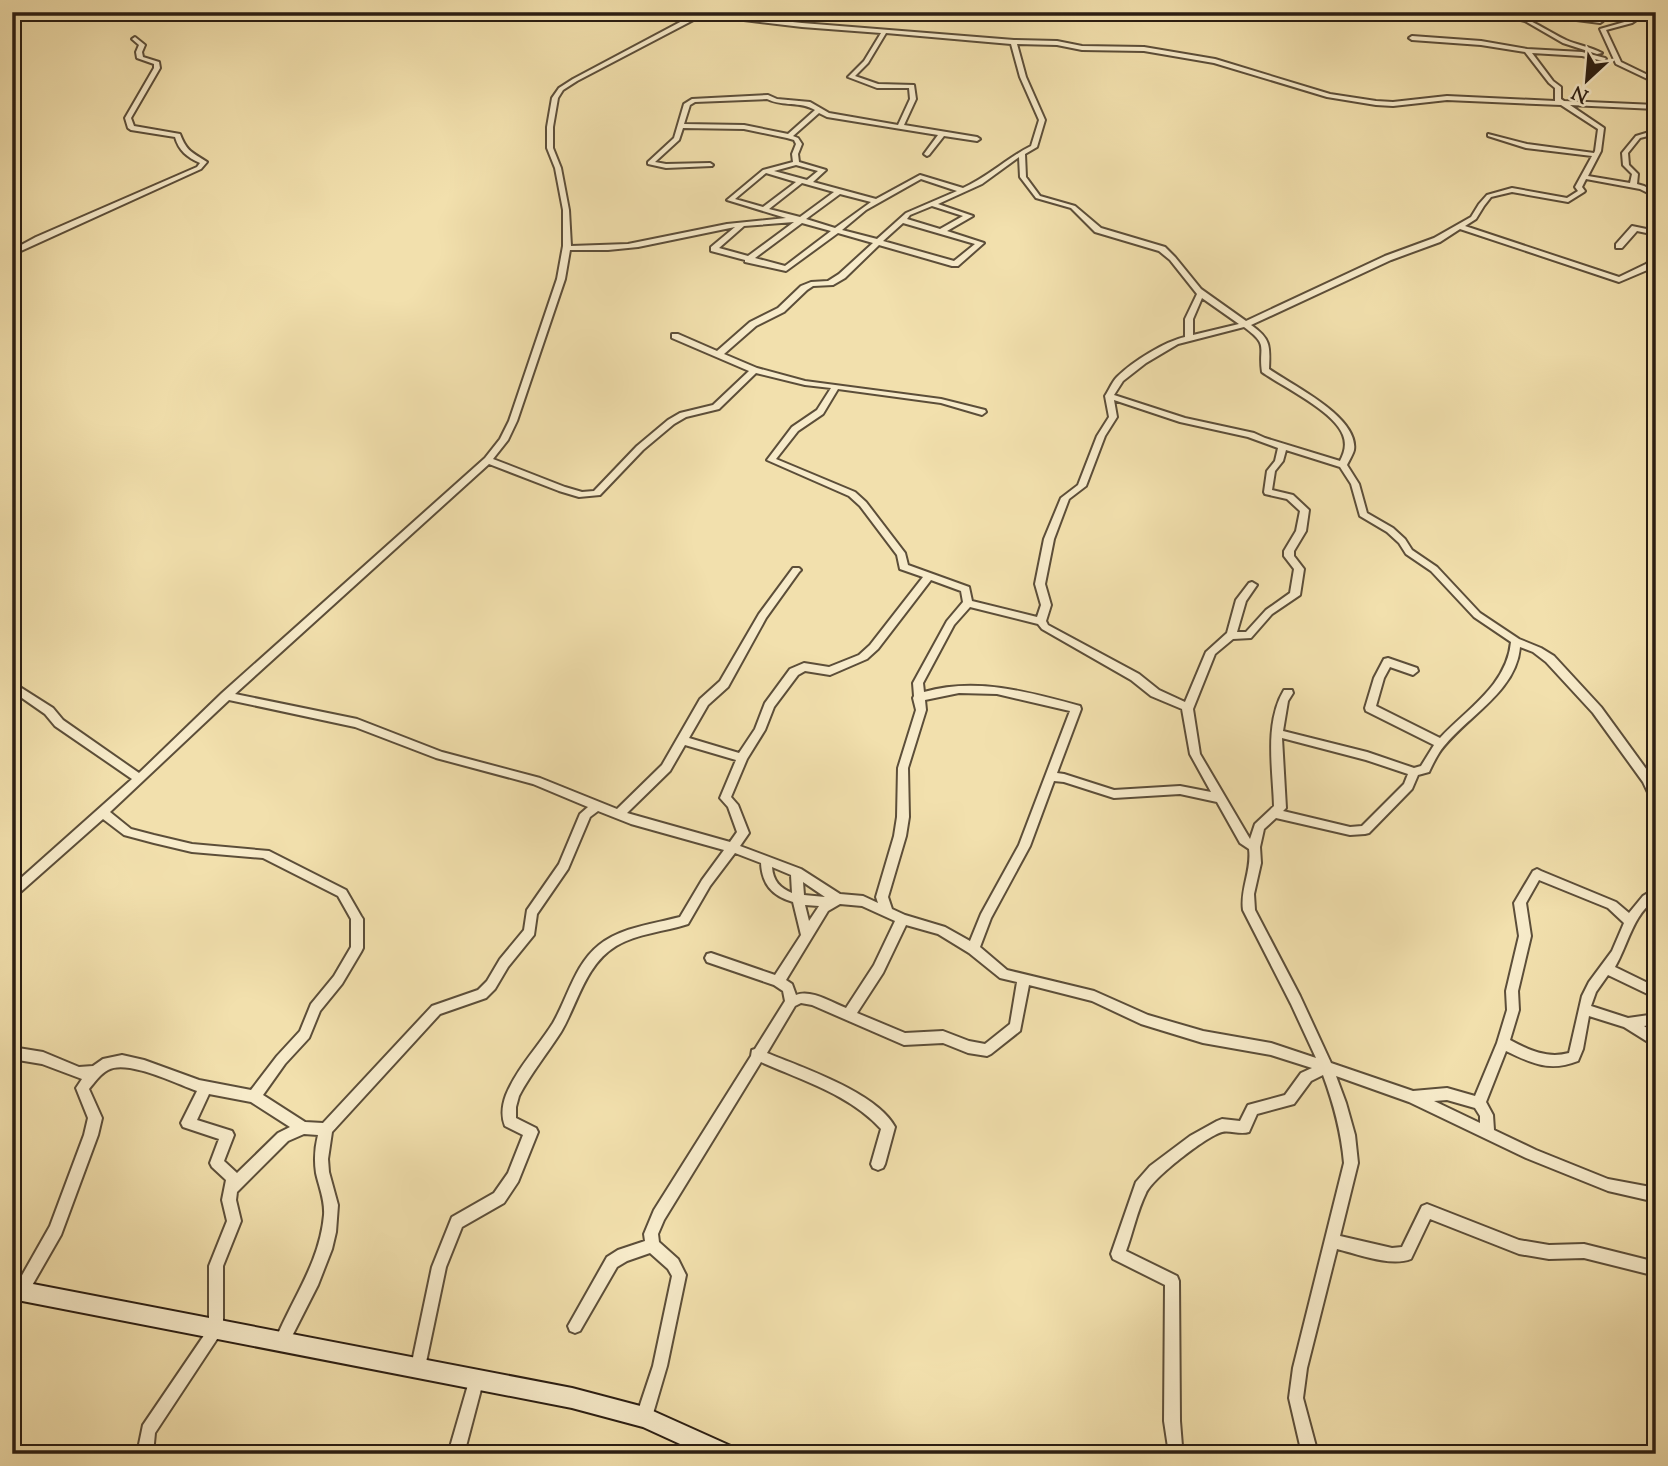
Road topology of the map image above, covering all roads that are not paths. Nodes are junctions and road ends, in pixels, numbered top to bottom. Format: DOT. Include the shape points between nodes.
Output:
graph roads {
  1 [pos="1491,12"];
  2 [pos="1596,12"];
  3 [pos="1645,12"];
  4 [pos="703,13"];
  5 [pos="1547,15"];
  6 [pos="1600,21"];
  7 [pos="1603,29"];
  8 [pos="885,31"];
  9 [pos="1412,38"];
  10 [pos="135,40"];
  11 [pos="1607,41"];
  12 [pos="1014,42"];
  13 [pos="1527,51"];
  14 [pos="1601,56"];
  15 [pos="1618,63"];
  16 [pos="1656,81"];
  17 [pos="1564,102"];
  18 [pos="1656,107"];
  19 [pos="818,111"];
  20 [pos="682,126"];
  21 [pos="901,126"];
  22 [pos="1656,132"];
  23 [pos="943,133"];
  24 [pos="1490,135"];
  25 [pos="789,136"];
  26 [pos="977,139"];
  27 [pos="1023,153"];
  28 [pos="927,155"];
  29 [pos="1596,155"];
  30 [pos="796,163"];
  31 [pos="710,165"];
  32 [pos="765,171"];
  33 [pos="1584,177"];
  34 [pos="805,182"];
  35 [pos="1633,186"];
  36 [pos="962,190"];
  37 [pos="839,191"];
  38 [pos="1656,195"];
  39 [pos="875,201"];
  40 [pos="932,204"];
  41 [pos="765,209"];
  42 [pos="802,219"];
  43 [pos="902,219"];
  44 [pos="742,224"];
  45 [pos="1461,227"];
  46 [pos="839,229"];
  47 [pos="942,231"];
  48 [pos="1656,233"];
  49 [pos="879,241"];
  50 [pos="1619,246"];
  51 [pos="567,248"];
  52 [pos="12,253"];
  53 [pos="1656,258"];
  54 [pos="748,260"];
  55 [pos="1201,293"];
  56 [pos="1247,324"];
  57 [pos="675,336"];
  58 [pos="1189,338"];
  59 [pos="718,355"];
  60 [pos="754,370"];
  61 [pos="836,386"];
  62 [pos="1109,396"];
  63 [pos="982,412"];
  64 [pos="1283,446"];
  65 [pos="488,460"];
  66 [pos="1343,465"];
  67 [pos="796,570"];
  68 [pos="929,576"];
  69 [pos="1252,585"];
  70 [pos="968,603"];
  71 [pos="1041,621"];
  72 [pos="1231,635"];
  73 [pos="1516,641"];
  74 [pos="1413,671"];
  75 [pos="12,687"];
  76 [pos="1288,693"];
  77 [pos="226,696"];
  78 [pos="918,698"];
  79 [pos="1187,710"];
  80 [pos="1277,733"];
  81 [pos="683,740"];
  82 [pos="1442,744"];
  83 [pos="742,758"];
  84 [pos="1414,772"];
  85 [pos="1051,777"];
  86 [pos="140,779"];
  87 [pos="580,798"];
  88 [pos="1218,798"];
  89 [pos="1656,798"];
  90 [pos="597,806"];
  91 [pos="102,813"];
  92 [pos="586,814"];
  93 [pos="1276,814"];
  94 [pos="618,815"];
  95 [pos="731,847"];
  96 [pos="1254,847"];
  97 [pos="766,859"];
  98 [pos="797,872"];
  99 [pos="12,893"];
  100 [pos="1656,893"];
  101 [pos="882,897"];
  102 [pos="836,900"];
  103 [pos="798,901"];
  104 [pos="863,901"];
  105 [pos="888,913"];
  106 [pos="902,919"];
  107 [pos="1630,922"];
  108 [pos="807,936"];
  109 [pos="973,949"];
  110 [pos="711,958"];
  111 [pos="1607,969"];
  112 [pos="1024,979"];
  113 [pos="778,981"];
  114 [pos="1656,993"];
  115 [pos="791,1002"];
  116 [pos="1586,1010"];
  117 [pos="848,1015"];
  118 [pos="1656,1019"];
  119 [pos="1628,1023"];
  120 [pos="1656,1041"];
  121 [pos="1503,1043"];
  122 [pos="12,1053"];
  123 [pos="756,1054"];
  124 [pos="1327,1067"];
  125 [pos="96,1072"];
  126 [pos="206,1087"];
  127 [pos="254,1097"];
  128 [pos="1413,1097"];
  129 [pos="1479,1103"];
  130 [pos="303,1128"];
  131 [pos="326,1129"];
  132 [pos="1488,1133"];
  133 [pos="878,1164"];
  134 [pos="231,1189"];
  135 [pos="1656,1195"];
  136 [pos="1331,1241"];
  137 [pos="652,1245"];
  138 [pos="1656,1269"];
  139 [pos="16,1290"];
  140 [pos="575,1326"];
  141 [pos="216,1330"];
  142 [pos="282,1341"];
  143 [pos="418,1367"];
  144 [pos="477,1378"];
  145 [pos="644,1417"];
  146 [pos="145,1454"];
  147 [pos="456,1454"];
  148 [pos="726,1454"];
  149 [pos="1180,1454"];
  150 [pos="1310,1454"];
  1 -- 14 [label="street" via="1527,20"];
  2 -- 6 [label="street"];
  3 -- 7 [label="street" via="1630,22"];
  4 -- 8 [label="street"];
  4 -- 51 [label="street" via="575,80 555,98 550,148 566,210"];
  5 -- 6 [label="street"];
  6 -- 7 [label="street"];
  7 -- 11 [label="street"];
  8 -- 12 [label="street"];
  8 -- 21 [label="street" via="851,77 877,86 912,86 913,99"];
  9 -- 13 [label="street"];
  10 -- 52 [label="street" via="142,45 140,58 157,63 157,68 128,118 131,128 178,135 186,154 204,162"];
  11 -- 14 [label="street"];
  11 -- 15 [label="street"];
  12 -- 17 [label="street" via="1144,49 1215,61 1329,96 1376,103 1447,98"];
  12 -- 27 [label="street" via="1042,120 1034,147"];
  13 -- 14 [label="street"];
  13 -- 17 [label="street" via="1558,87 1558,100"];
  14 -- 15 [label="street"];
  15 -- 16 [label="street"];
  17 -- 18 [label="street"];
  17 -- 29 [label="street" via="1601,128"];
  19 -- 20 [label="street" via="808,103 768,97 700,99 687,104"];
  19 -- 21 [label="street"];
  19 -- 25 [label="street"];
  20 -- 25 [label="street" via="744,127"];
  20 -- 31 [label="street" via="677,139 650,163"];
  21 -- 23 [label="street"];
  22 -- 35 [label="street" via="1639,136 1625,153 1626,165 1635,174"];
  23 -- 26 [label="street"];
  23 -- 28 [label="street"];
  24 -- 29 [label="street" via="1526,146"];
  25 -- 30 [label="street" via="799,144"];
  27 -- 36 [label="street"];
  27 -- 55 [label="street" via="1023,177 1038,197 1073,207 1098,230 1162,249"];
  29 -- 33 [label="street"];
  30 -- 32 [label="street"];
  30 -- 34 [label="street" via="823,170"];
  32 -- 34 [label="street"];
  32 -- 41 [label="street" via="730,200"];
  33 -- 35 [label="street"];
  33 -- 45 [label="street" via="1578,187 1582,191 1568,200 1520,190 1489,197"];
  34 -- 37 [label="street"];
  34 -- 41 [label="street"];
  35 -- 38 [label="street"];
  36 -- 39 [label="street" via="920,177"];
  36 -- 40 [label="street"];
  37 -- 39 [label="street"];
  37 -- 42 [label="street"];
  39 -- 46 [label="street"];
  40 -- 43 [label="street"];
  40 -- 47 [label="street" via="969,216"];
  41 -- 42 [label="street"];
  42 -- 44 [label="street"];
  42 -- 46 [label="street"];
  42 -- 54 [label="street"];
  43 -- 47 [label="street"];
  43 -- 49 [label="street"];
  44 -- 51 [label="street" via="612,248"];
  44 -- 54 [label="street" via="714,249"];
  45 -- 53 [label="street" via="1619,280"];
  45 -- 56 [label="street"];
  46 -- 49 [label="street"];
  46 -- 54 [label="street" via="786,269"];
  47 -- 49 [label="street" via="980,243 956,264"];
  48 -- 50 [label="street" via="1635,228"];
  49 -- 59 [label="street" via="842,276 830,284 804,288 781,310 752,324"];
  51 -- 65 [label="street" via="561,279 513,421"];
  55 -- 56 [label="street"];
  55 -- 58 [label="street" via="1189,319"];
  56 -- 58 [label="street"];
  56 -- 66 [label="street" via="1262,337 1265,370 1326,409 1342,425 1350,444"];
  57 -- 59 [label="street"];
  58 -- 62 [label="street" via="1143,360 1120,379"];
  59 -- 60 [label="street"];
  60 -- 61 [label="street"];
  60 -- 65 [label="street" via="716,407 671,422 597,493 582,495 562,489"];
  61 -- 63 [label="street" via="941,401"];
  61 -- 68 [label="street" via="820,412 795,429 771,460 852,494 902,555 904,567"];
  62 -- 64 [label="street"];
  62 -- 71 [label="street" via="1113,417 1082,486 1065,498 1049,539 1040,584 1046,605"];
  64 -- 66 [label="street"];
  64 -- 72 [label="street" via="1271,471 1268,492 1290,498 1305,510 1301,531 1289,551 1299,569 1295,595 1269,612 1248,636"];
  65 -- 77 [label="street"];
  66 -- 73 [label="street" via="1363,514 1390,530 1477,615"];
  67 -- 81 [label="street" via="762,616 724,684 704,702"];
  68 -- 70 [label="street" via="966,589"];
  68 -- 83 [label="street" via="863,657 830,671 804,667 794,672 769,706"];
  69 -- 72 [label="street" via="1241,600"];
  70 -- 71 [label="street"];
  70 -- 78 [label="street" via="950,623 928,663 918,683"];
  71 -- 79 [label="street"];
  72 -- 79 [label="street" via="1211,652"];
  73 -- 82 [label="street" via="1517,655 1504,675"];
  73 -- 89 [label="street" via="1550,659 1597,710"];
  74 -- 82 [label="street" via="1388,662 1370,708"];
  75 -- 86 [label="street"];
  76 -- 80 [label="street"];
  77 -- 86 [label="street"];
  77 -- 87 [label="street" via="357,723 440,755"];
  78 -- 85 [label="street" via="968,687 1076,709"];
  78 -- 101 [label="street" via="921,710 901,782 900,835"];
  79 -- 88 [label="street" via="1195,754"];
  80 -- 84 [label="street"];
  80 -- 93 [label="street" via="1281,783"];
  81 -- 83 [label="street"];
  81 -- 94 [label="street" via="666,768"];
  82 -- 84 [label="street" via="1425,769"];
  83 -- 95 [label="street" via="725,797 743,832"];
  84 -- 93 [label="street" via="1408,786 1365,830 1350,831"];
  85 -- 88 [label="street" via="1114,794 1180,790"];
  85 -- 109 [label="street" via="1024,846"];
  86 -- 91 [label="street"];
  87 -- 90 [label="street"];
  87 -- 92 [label="street"];
  88 -- 96 [label="street"];
  90 -- 92 [label="street"];
  90 -- 94 [label="street"];
  91 -- 99 [label="street"];
  91 -- 127 [label="street" via="128,832 154,839 192,848 265,854 342,894 351,904 357,919 358,948 315,1008 305,1034"];
  92 -- 131 [label="street" via="564,866 531,913 530,931 491,985 482,994 436,1010"];
  93 -- 96 [label="street" via="1259,827"];
  94 -- 95 [label="street"];
  95 -- 97 [label="street"];
  95 -- 143 [label="street" via="684,921 616,939 601,950 578,984 513,1094 510,1122 531,1132 513,1177 499,1198 457,1222 439,1267"];
  96 -- 124 [label="street" via="1249,910"];
  97 -- 98 [label="street"];
  97 -- 103 [label="street" via="765,873 773,886"];
  98 -- 102 [label="street"];
  98 -- 103 [label="street"];
  100 -- 107 [label="street" via="1644,899"];
  101 -- 104 [label="street"];
  101 -- 105 [label="street"];
  102 -- 103 [label="street"];
  102 -- 104 [label="street"];
  102 -- 108 [label="street" via="824,908"];
  103 -- 108 [label="street"];
  104 -- 105 [label="street"];
  105 -- 106 [label="street"];
  106 -- 109 [label="street" via="940,930"];
  106 -- 117 [label="street" via="894,943"];
  107 -- 111 [label="street"];
  107 -- 121 [label="street" via="1612,905 1537,874 1520,903 1525,936"];
  108 -- 113 [label="street"];
  109 -- 112 [label="street" via="1004,974"];
  110 -- 113 [label="street"];
  111 -- 114 [label="street"];
  111 -- 116 [label="street" via="1590,990"];
  112 -- 117 [label="street" via="1016,1027 988,1050 943,1037 904,1039"];
  112 -- 124 [label="street" via="1094,996 1145,1020 1203,1037 1271,1049"];
  113 -- 115 [label="street" via="788,988"];
  115 -- 117 [label="street" via="813,1000"];
  115 -- 123 [label="street"];
  116 -- 119 [label="street"];
  116 -- 121 [label="street" via="1574,1057 1561,1063 1534,1058"];
  118 -- 119 [label="street"];
  119 -- 120 [label="street"];
  121 -- 129 [label="street"];
  122 -- 125 [label="street" via="79,1073"];
  123 -- 133 [label="street" via="880,1115 888,1127"];
  123 -- 137 [label="street" via="659,1214"];
  124 -- 128 [label="street"];
  124 -- 136 [label="street" via="1351,1144 1351,1163"];
  124 -- 149 [label="street" via="1306,1077 1289,1100 1253,1109 1244,1128 1222,1125 1195,1140 1141,1187 1118,1254 1172,1281 1172,1421 1175,1450"];
  125 -- 126 [label="street" via="107,1063 122,1061"];
  125 -- 139 [label="street" via="82,1088 95,1118 91,1135 56,1230"];
  126 -- 127 [label="street"];
  126 -- 134 [label="street" via="188,1123 227,1135 216,1163 233,1178"];
  127 -- 130 [label="street"];
  128 -- 129 [label="street" via="1447,1094"];
  128 -- 132 [label="street"];
  129 -- 132 [label="street"];
  130 -- 131 [label="street"];
  130 -- 134 [label="street" via="283,1137"];
  131 -- 142 [label="street" via="321,1149 331,1206 325,1252"];
  132 -- 135 [label="street" via="1608,1185"];
  134 -- 141 [label="street" via="234,1221 216,1266"];
  136 -- 138 [label="street" via="1405,1254 1427,1211 1519,1247 1584,1251"];
  136 -- 150 [label="street" via="1296,1398"];
  137 -- 140 [label="street" via="612,1262"];
  137 -- 145 [label="street" via="678,1275 660,1366"];
  139 -- 141 [label="main road"];
  141 -- 142 [label="main road"];
  141 -- 146 [label="street" via="148,1430"];
  142 -- 143 [label="main road"];
  143 -- 144 [label="main road"];
  144 -- 145 [label="main road"];
  144 -- 147 [label="street"];
  145 -- 148 [label="main road"];
}
